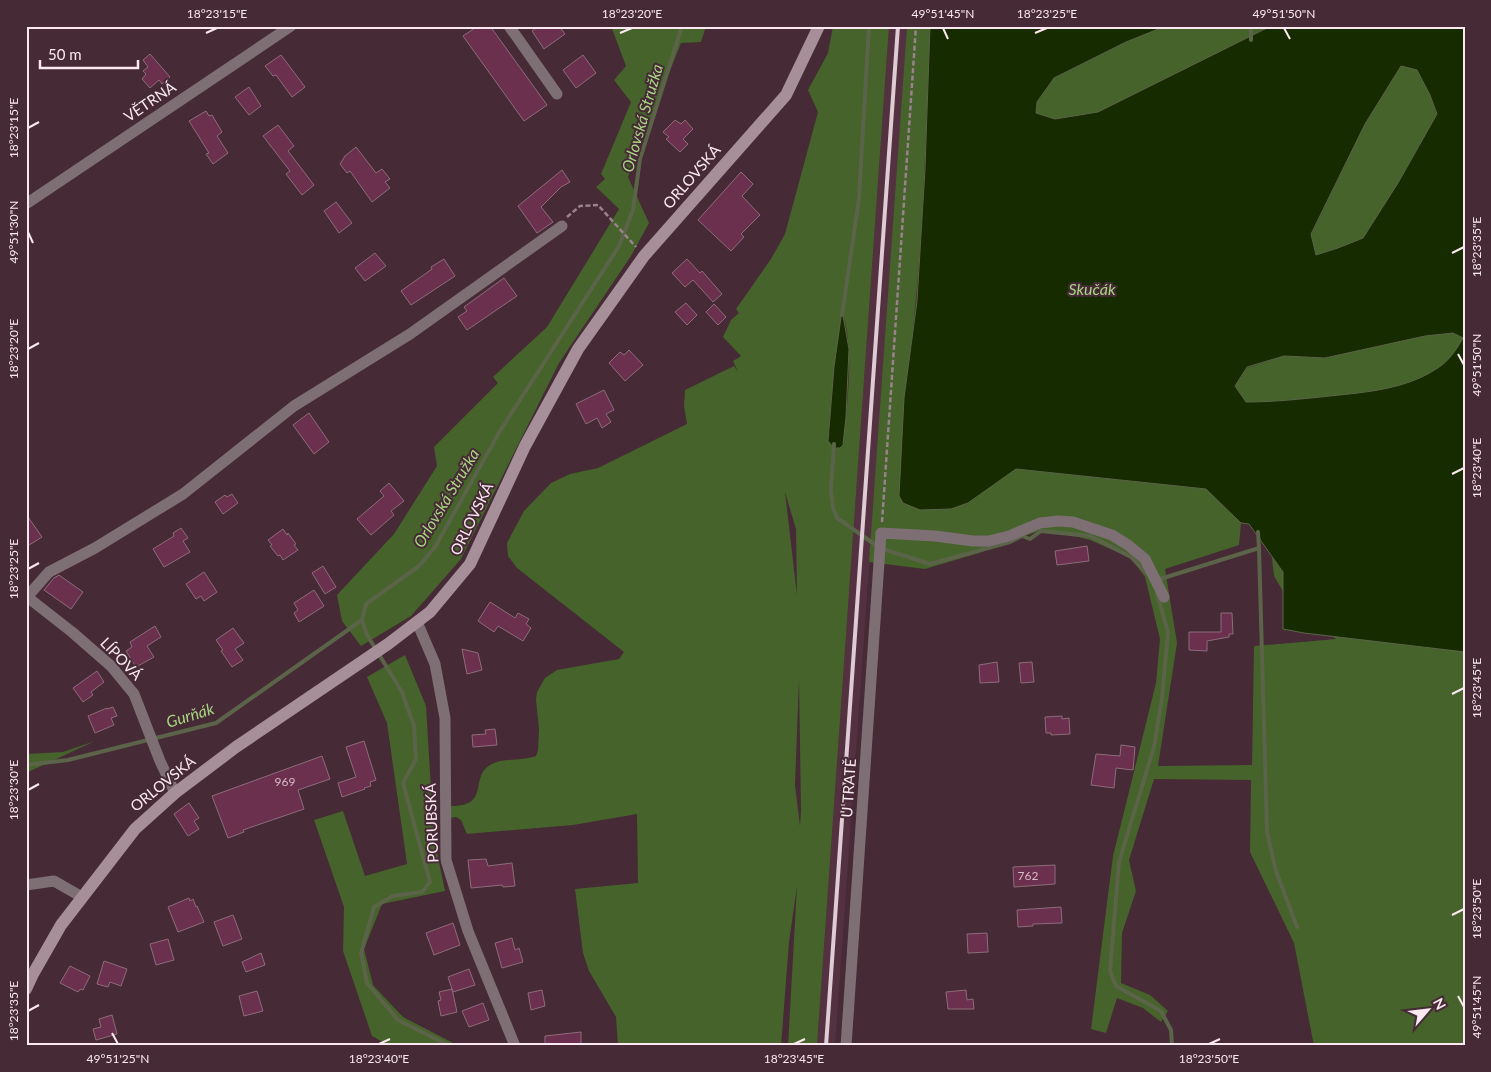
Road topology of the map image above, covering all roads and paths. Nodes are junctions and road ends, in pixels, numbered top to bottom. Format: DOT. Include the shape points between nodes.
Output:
graph roads {
  1 [pos="291,26"];
  2 [pos="509,26"];
  3 [pos="819,26"];
  4 [pos="916,26"];
  5 [pos="557,94"];
  6 [pos="26,204"];
  7 [pos="562,226"];
  8 [pos="627,238"];
  9 [pos="881,536"];
  10 [pos="1162,592"];
  11 [pos="27,596"];
  12 [pos="417,622"];
  13 [pos="175,793"];
  14 [pos="26,885"];
  15 [pos="82,897"];
  16 [pos="26,989"];
  17 [pos="515,1046"];
  18 [pos="846,1046"];
  1 -- 6 [label="street, VĚTRNÁ"];
  2 -- 5 [label="street"];
  3 -- 12 [label="main road, ORLOVSKÁ" via="786,95 644,256 578,349 525,446 470,564 430,612"];
  4 -- 9 [label="path"];
  7 -- 8 [label="path" via="580,206 598,205"];
  7 -- 11 [label="street" via="410,334 294,406 183,494 49,572"];
  9 -- 10 [label="street" via="989,541 1040,523 1073,522 1128,544 1145,559"];
  9 -- 18 [label="street, U TRATĚ"];
  11 -- 13 [label="street, LÍPOVÁ" via="111,666 134,694"];
  12 -- 13 [label="main road, ORLOVSKÁ"];
  12 -- 17 [label="street, PORUBSKÁ" via="435,664 445,718 446,860 468,931"];
  13 -- 15 [label="main road, ORLOVSKÁ" via="135,829"];
  14 -- 15 [label="street" via="54,881"];
  15 -- 16 [label="main road, ORLOVSKÁ" via="61,925"];
}
